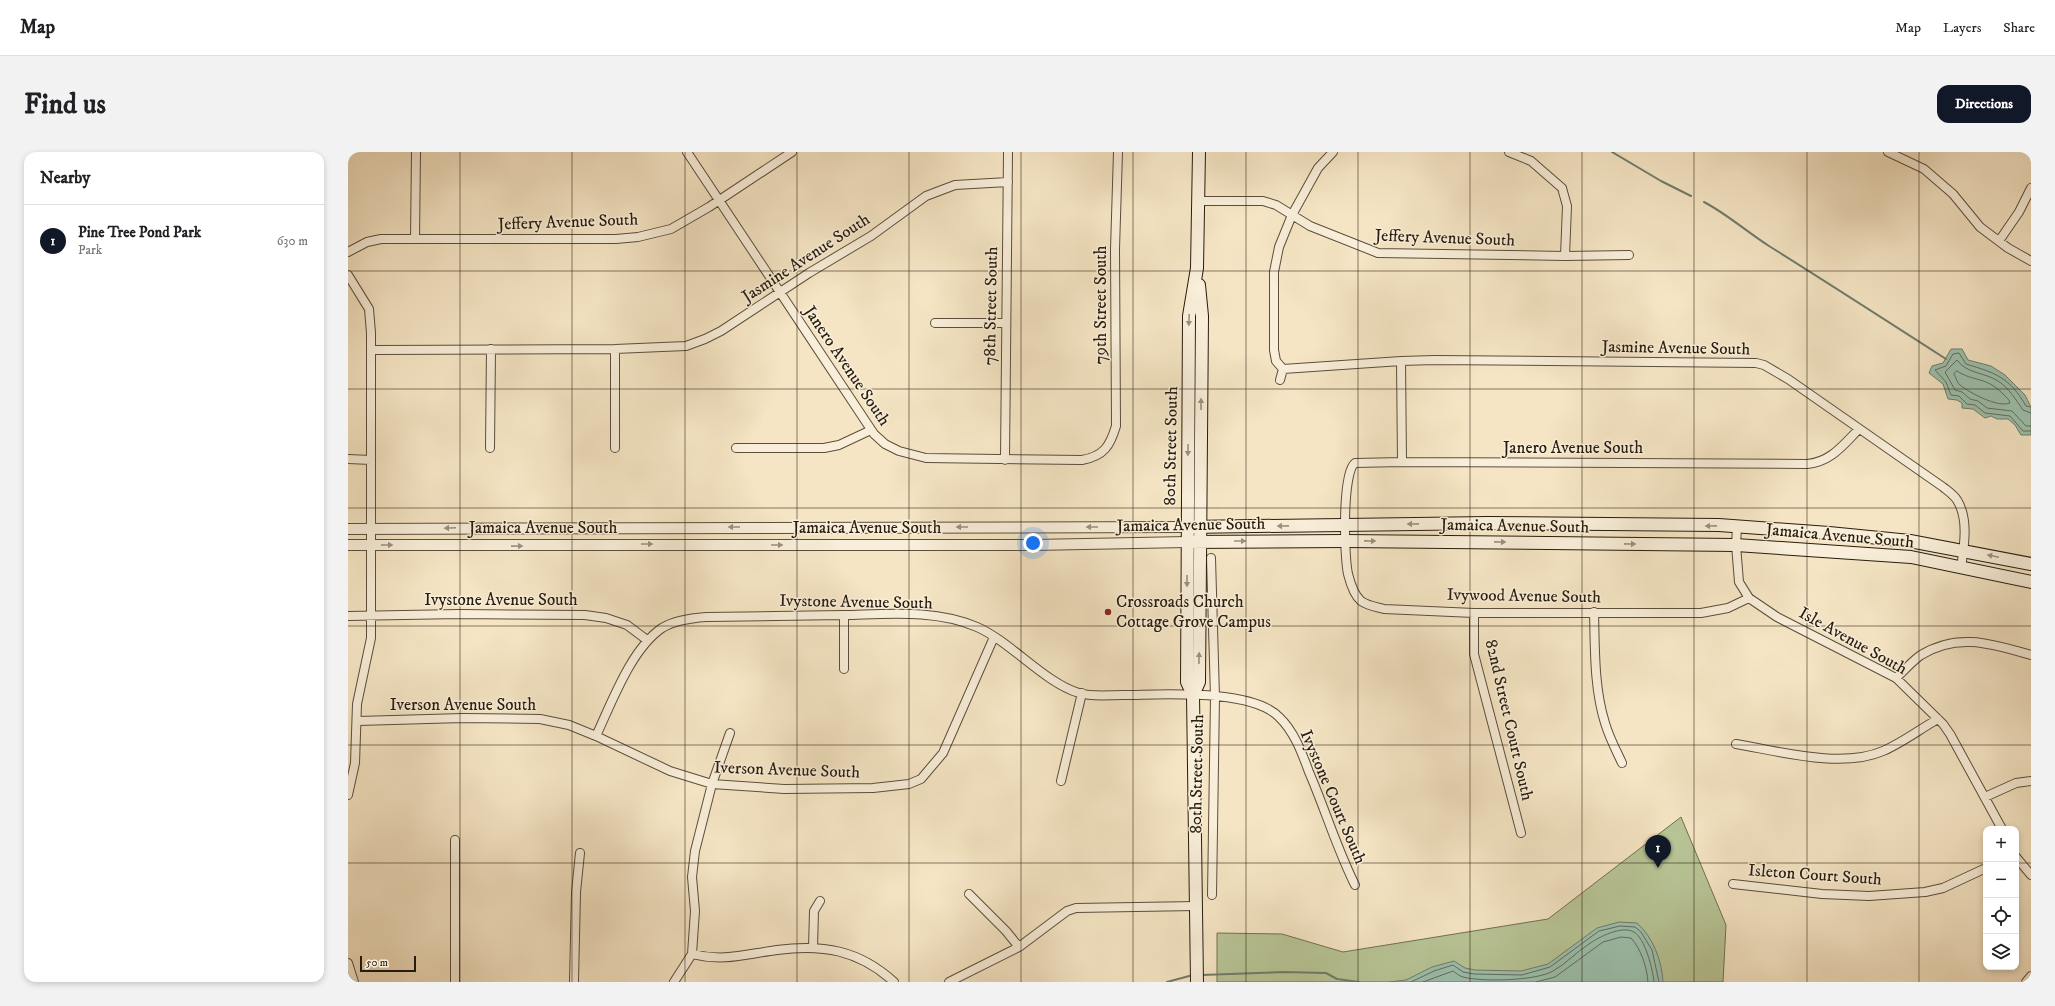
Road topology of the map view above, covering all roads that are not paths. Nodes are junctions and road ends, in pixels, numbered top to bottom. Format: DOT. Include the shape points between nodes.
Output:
graph roads {
  1 [pos="416,152"];
  2 [pos="687,152"];
  3 [pos="792,152"];
  4 [pos="1008,152"];
  5 [pos="1118,152"];
  6 [pos="1199,152"];
  7 [pos="1333,152"];
  8 [pos="1509,152"];
  9 [pos="1888,152"];
  10 [pos="1008,182"];
  11 [pos="2031,188"];
  12 [pos="719,200"];
  13 [pos="1199,201"];
  14 [pos="1292,215"];
  15 [pos="415,239"];
  16 [pos="1999,241"];
  17 [pos="348,252"];
  18 [pos="1629,255"];
  19 [pos="1565,256"];
  20 [pos="2031,261"];
  21 [pos="1197,268"];
  22 [pos="348,274"];
  23 [pos="779,292"];
  24 [pos="935,323"];
  25 [pos="1006,323"];
  26 [pos="491,349"];
  27 [pos="615,349"];
  28 [pos="371,350"];
  29 [pos="1401,361"];
  30 [pos="1283,369"];
  31 [pos="1280,380"];
  32 [pos="1859,429"];
  33 [pos="871,430"];
  34 [pos="490,448"];
  35 [pos="615,448"];
  36 [pos="736,448"];
  37 [pos="1101,454"];
  38 [pos="348,460"];
  39 [pos="371,460"];
  40 [pos="1005,460"];
  41 [pos="1402,462"];
  42 [pos="1344,525"];
  43 [pos="1187,527"];
  44 [pos="1201,527"];
  45 [pos="1737,527"];
  46 [pos="348,529"];
  47 [pos="372,529"];
  48 [pos="1201,541"];
  49 [pos="1345,541"];
  50 [pos="1187,542"];
  51 [pos="348,545"];
  52 [pos="372,545"];
  53 [pos="1736,545"];
  54 [pos="1964,550"];
  55 [pos="1211,558"];
  56 [pos="2031,564"];
  57 [pos="1961,568"];
  58 [pos="2031,582"];
  59 [pos="1749,598"];
  60 [pos="1594,612"];
  61 [pos="1474,613"];
  62 [pos="844,615"];
  63 [pos="348,616"];
  64 [pos="371,616"];
  65 [pos="994,637"];
  66 [pos="647,640"];
  67 [pos="2031,655"];
  68 [pos="844,669"];
  69 [pos="1896,678"];
  70 [pos="1082,694"];
  71 [pos="1194,695"];
  72 [pos="1215,697"];
  73 [pos="1938,719"];
  74 [pos="358,721"];
  75 [pos="730,733"];
  76 [pos="596,736"];
  77 [pos="1736,744"];
  78 [pos="1622,763"];
  79 [pos="1061,781"];
  80 [pos="2031,781"];
  81 [pos="712,784"];
  82 [pos="348,795"];
  83 [pos="1985,797"];
  84 [pos="2000,826"];
  85 [pos="1521,833"];
  86 [pos="456,840"];
  87 [pos="580,853"];
  88 [pos="2019,860"];
  89 [pos="1983,869"];
  90 [pos="2031,875"];
  91 [pos="1733,884"];
  92 [pos="1355,885"];
  93 [pos="970,894"];
  94 [pos="1212,895"];
  95 [pos="820,901"];
  96 [pos="1196,906"];
  97 [pos="1019,947"];
  98 [pos="813,948"];
  99 [pos="692,954"];
  100 [pos="348,963"];
  101 [pos="2031,976"];
  102 [pos="354,982"];
  103 [pos="454,982"];
  104 [pos="574,982"];
  105 [pos="674,982"];
  106 [pos="894,982"];
  107 [pos="949,982"];
  108 [pos="1197,982"];
  109 [pos="2026,982"];
  1 -- 15 [label="street"];
  2 -- 12 [label="street, Janero Avenue South"];
  3 -- 12 [label="street, Jeffery Avenue South"];
  4 -- 10 [label="street, 78th Street South"];
  5 -- 37 [label="street, 79th Street South" via="1115,249 1116,426 1112,439"];
  6 -- 13 [label="main road, 80th Street South"];
  7 -- 14 [label="street" via="1318,168"];
  8 -- 19 [label="street" via="1531,161 1562,188 1567,206"];
  9 -- 16 [label="street" via="1924,169 1953,194 1980,227"];
  10 -- 23 [label="street, Jasmine Avenue South" via="954,185 940,190 914,204 871,236"];
  10 -- 25 [label="street, 78th Street South"];
  11 -- 16 [label="street" via="2019,212"];
  12 -- 15 [label="street, Jeffery Avenue South" via="671,229 638,237"];
  12 -- 23 [label="street, Janero Avenue South"];
  13 -- 14 [label="street, Jeffery Avenue South" via="1263,201"];
  13 -- 21 [label="main road, 80th Street South"];
  14 -- 19 [label="street, Jeffery Avenue South" via="1310,226 1378,253"];
  14 -- 30 [label="street" via="1279,247 1274,272 1274,350 1276,361"];
  15 -- 17 [label="street, Jeffery Avenue South" via="367,242"];
  16 -- 20 [label="street"];
  18 -- 19 [label="street, Jeffery Avenue South"];
  21 -- 43 [label="main road, 80th Street South, one-way" via="1189,316"];
  44 -- 21 [label="main road, 80th Street South, one-way" via="1202,316"];
  22 -- 28 [label="street" via="369,309"];
  23 -- 27 [label="street, Jasmine Avenue South" via="705,339 686,346"];
  23 -- 33 [label="street, Janero Avenue South"];
  24 -- 25 [label="street"];
  25 -- 40 [label="street, 78th Street South"];
  26 -- 27 [label="street, Jasmine Avenue South"];
  26 -- 28 [label="street, Jasmine Avenue South"];
  26 -- 34 [label="street"];
  27 -- 35 [label="street"];
  28 -- 39 [label="street"];
  29 -- 30 [label="street, Jasmine Avenue South"];
  29 -- 32 [label="street, Jasmine Avenue South" via="1756,363 1788,379"];
  29 -- 41 [label="street"];
  30 -- 31 [label="street"];
  32 -- 41 [label="street, Janero Avenue South" via="1828,458 1818,463 1807,464"];
  32 -- 54 [label="street, Jasmine Avenue South" via="1957,499 1963,512"];
  33 -- 36 [label="street" via="839,445 824,448"];
  33 -- 40 [label="street, Janero Avenue South" via="885,444 914,456"];
  37 -- 40 [label="street, Janero Avenue South" via="1096,458 1082,460"];
  38 -- 39 [label="street"];
  39 -- 47 [label="street"];
  41 -- 42 [label="street, Janero Avenue South" via="1355,463 1350,466"];
  42 -- 44 [label="main road, Jamaica Avenue South, one-way"];
  45 -- 42 [label="main road, Jamaica Avenue South, one-way" via="1496,523"];
  42 -- 49 [label="street, Janero Avenue South"];
  43 -- 44 [label="main road, Jamaica Avenue South"];
  43 -- 47 [label="street, Jamaica Avenue South, one-way"];
  43 -- 50 [label="main road, 80th Street South"];
  44 -- 48 [label="main road, 80th Street South"];
  45 -- 53 [label="street, Isle Avenue South"];
  45 -- 54 [label="main road, Jamaica Avenue South" via="1844,534"];
  46 -- 47 [label="street, Jamaica Avenue South"];
  47 -- 52 [label="street"];
  48 -- 49 [label="main road, Jamaica Avenue South, one-way"];
  48 -- 50 [label="main road, Jamaica Avenue South"];
  71 -- 48 [label="main road, 80th Street South, one-way" via="1199,682"];
  49 -- 53 [label="main road, Jamaica Avenue South, one-way"];
  49 -- 61 [label="street, Ivywood Avenue South" via="1348,573 1352,588 1361,601 1384,609"];
  52 -- 50 [label="street, Jamaica Avenue South, one-way" via="1034,545"];
  50 -- 71 [label="main road, 80th Street South, one-way" via="1187,682"];
  51 -- 52 [label="street, Jamaica Avenue South"];
  52 -- 64 [label="street"];
  53 -- 57 [label="main road, Jamaica Avenue South" via="1911,557"];
  53 -- 59 [label="street, Isle Avenue South" via="1740,582"];
  56 -- 54 [label="main road, Jamaica Avenue South, one-way"];
  54 -- 57 [label="street, Jasmine Avenue South"];
  55 -- 72 [label="street, 80th Street South"];
  57 -- 58 [label="main road, Jamaica Avenue South"];
  59 -- 60 [label="street, Ivywood Avenue South" via="1728,608 1701,612"];
  59 -- 69 [label="street, Isle Avenue South" via="1776,617"];
  60 -- 61 [label="street, Ivywood Avenue South"];
  60 -- 78 [label="street" via="1595,661 1601,707 1605,724"];
  61 -- 85 [label="street, 82nd Street Court South" via="1474,654"];
  62 -- 65 [label="street, Ivystone Avenue South" via="898,613 959,620 978,627"];
  62 -- 66 [label="street, Ivystone Avenue South" via="686,618 663,627"];
  62 -- 68 [label="street"];
  63 -- 64 [label="street, Ivystone Avenue South"];
  64 -- 66 [label="street, Ivystone Avenue South" via="585,615 627,625"];
  64 -- 74 [label="street" via="371,638 357,704"];
  65 -- 70 [label="street, Ivystone Avenue South" via="1066,688"];
  65 -- 81 [label="street, Iverson Avenue South" via="943,753 921,779 909,784 873,788 784,788"];
  66 -- 76 [label="street, Ivystone Avenue South" via="635,656"];
  67 -- 69 [label="street" via="1976,642 1942,644 1920,656"];
  69 -- 73 [label="street, Isle Avenue South"];
  70 -- 71 [label="street, Ivystone Avenue South"];
  70 -- 79 [label="street"];
  71 -- 72 [label="street, Ivystone Court South"];
  71 -- 96 [label="main road, 80th Street South"];
  72 -- 92 [label="street, Ivystone Court South" via="1246,700 1278,715 1287,726 1299,746 1344,864"];
  72 -- 94 [label="street, 80th Street South"];
  73 -- 77 [label="street" via="1883,751 1862,757 1825,758"];
  73 -- 83 [label="street, Isle Avenue South" via="1950,734"];
  74 -- 76 [label="street, Iverson Avenue South" via="540,719 568,725"];
  74 -- 82 [label="street" via="355,763"];
  75 -- 81 [label="street"];
  76 -- 81 [label="street, Iverson Avenue South" via="670,771"];
  80 -- 83 [label="street" via="2016,783"];
  81 -- 99 [label="street" via="695,851 692,877 695,911"];
  83 -- 84 [label="street, Isle Avenue South"];
  86 -- 103 [label="street"];
  87 -- 104 [label="street" via="576,892"];
  88 -- 90 [label="street"];
  89 -- 91 [label="street, Isleton Court South" via="1943,888 1925,892 1869,896 1822,894"];
  93 -- 97 [label="street"];
  95 -- 98 [label="street" via="814,911"];
  96 -- 97 [label="street" via="1076,908 1067,911"];
  96 -- 108 [label="main road, 80th Street South"];
  97 -- 107 [label="street"];
  98 -- 99 [label="street" via="777,950 726,958 706,958"];
  98 -- 106 [label="street" via="853,955"];
  99 -- 105 [label="street"];
  100 -- 102 [label="street"];
  101 -- 109 [label="street"];
}
